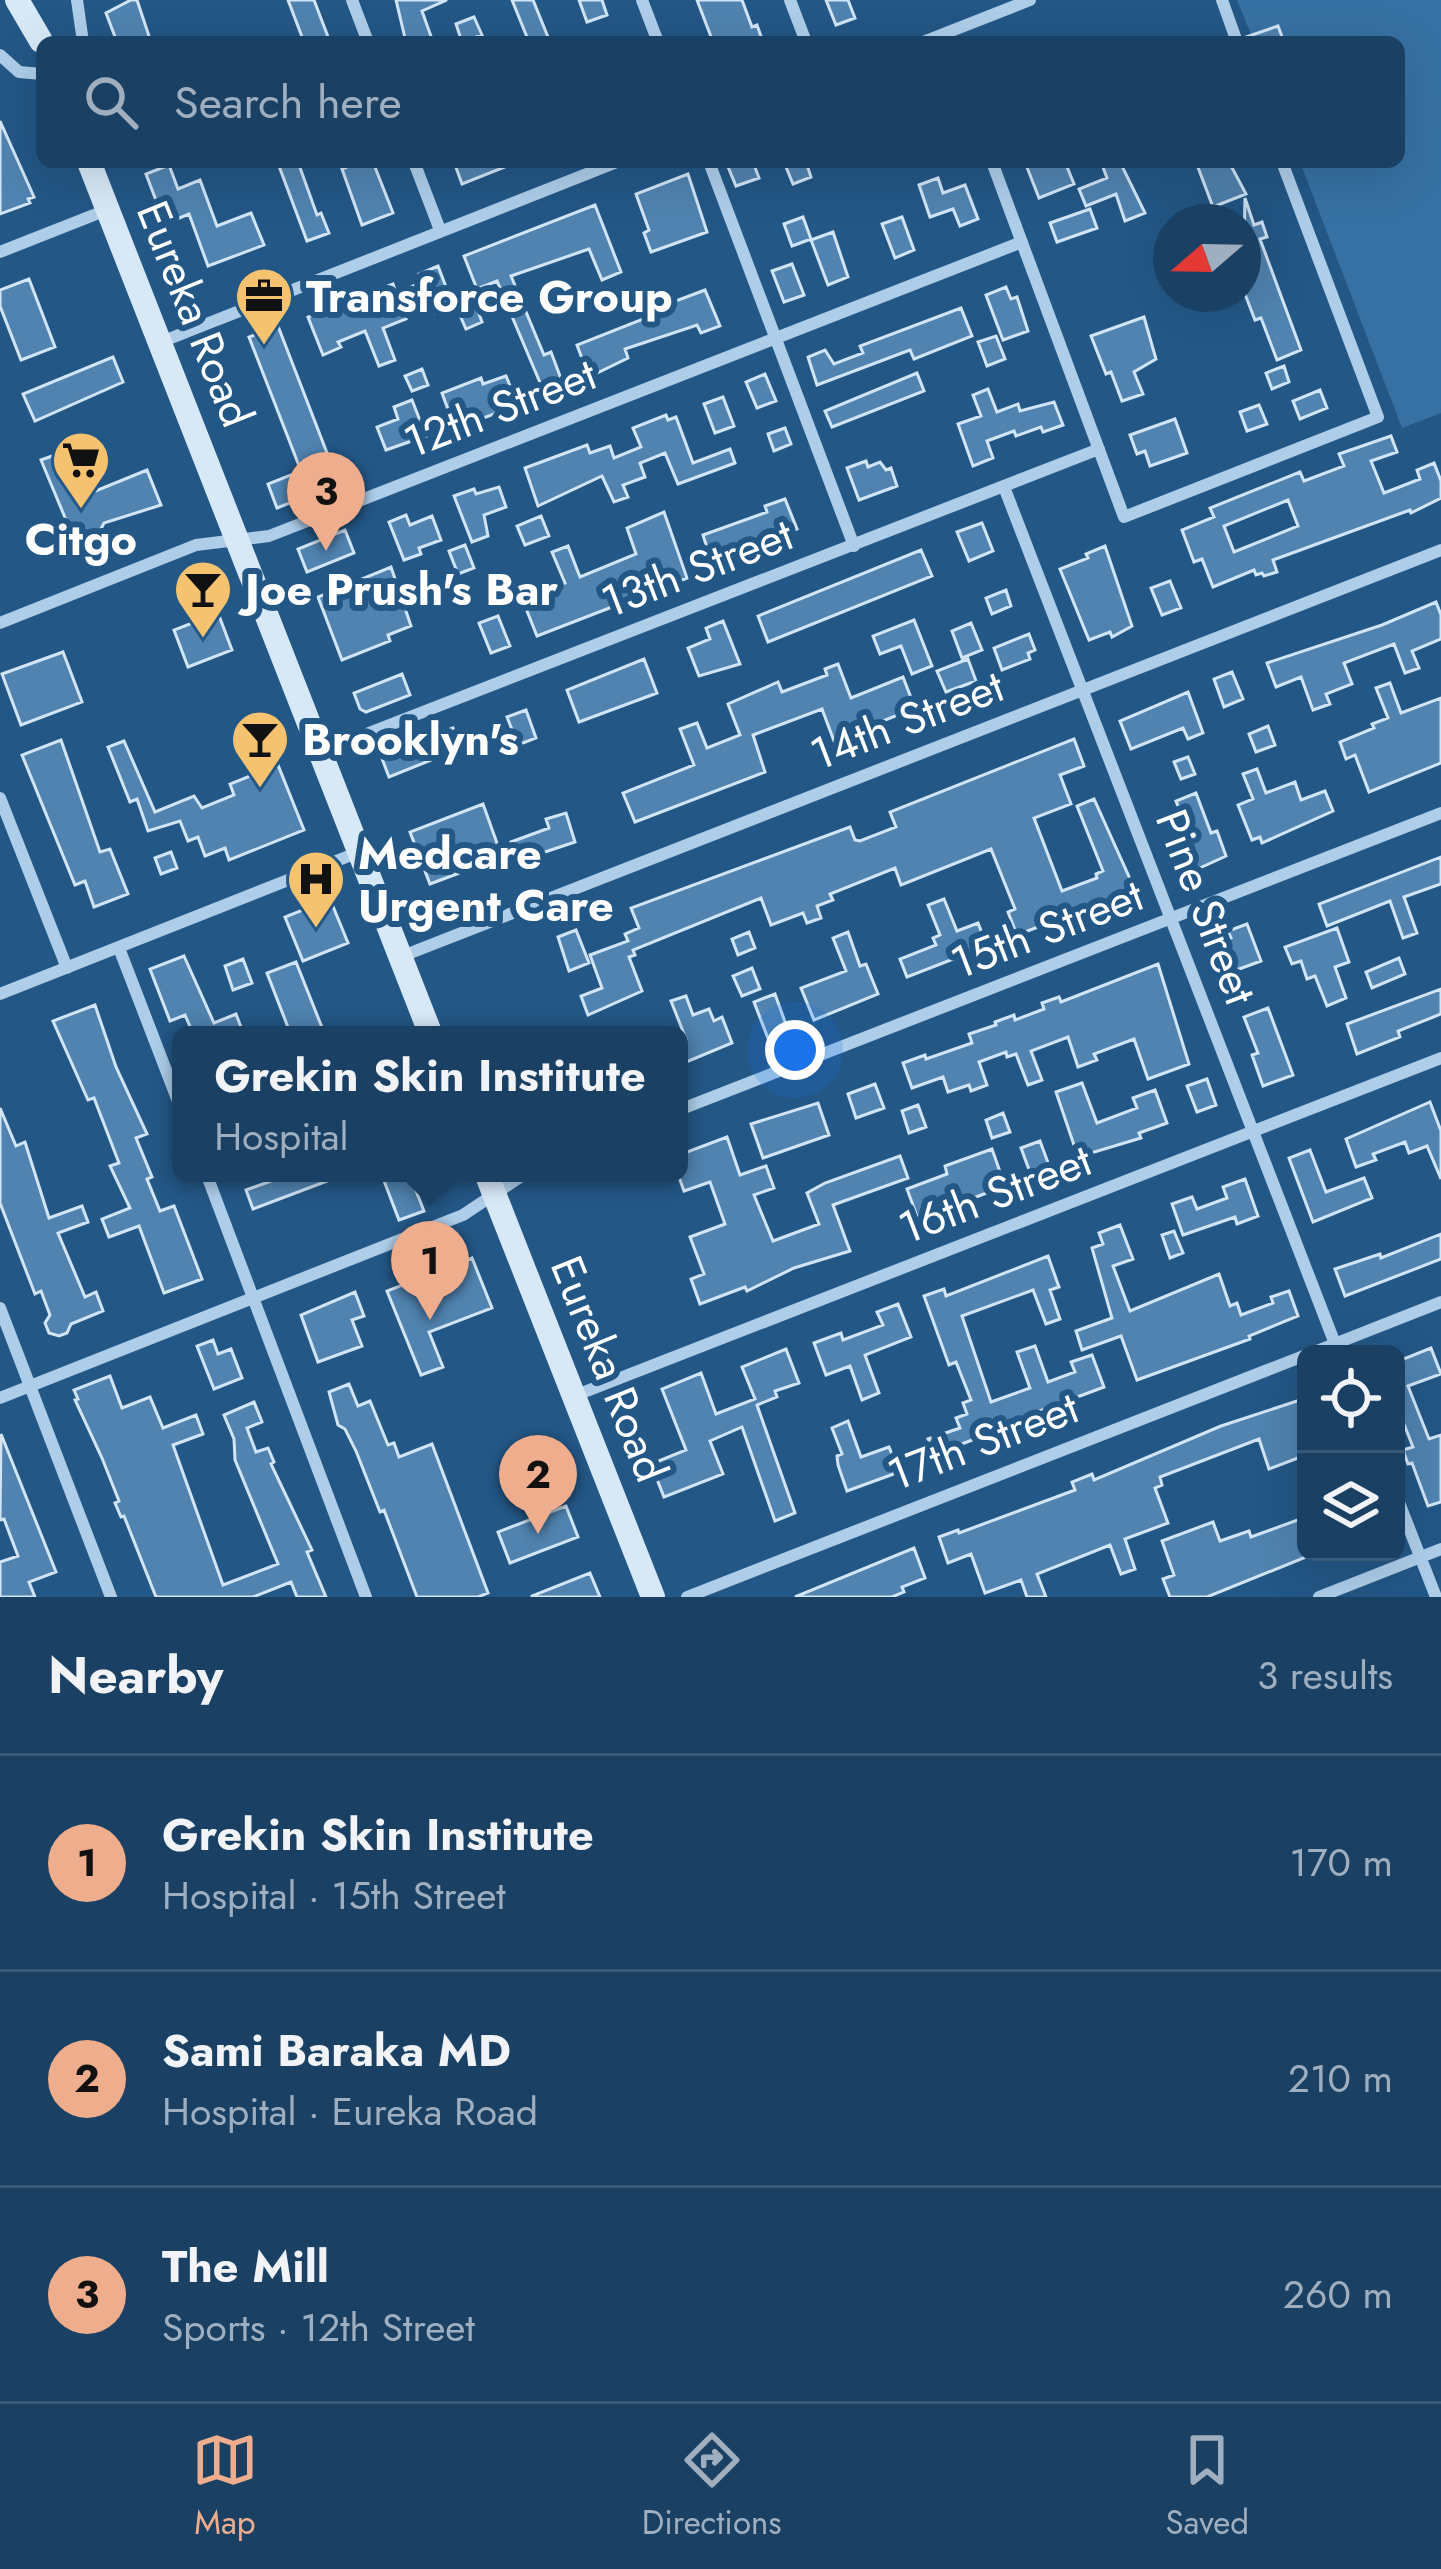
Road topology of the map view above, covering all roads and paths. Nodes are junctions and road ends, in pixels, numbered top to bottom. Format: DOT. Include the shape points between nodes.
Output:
graph roads {
  1 [pos="17,0"];
  2 [pos="32,0"];
  3 [pos="77,0"];
  4 [pos="352,0"];
  5 [pos="642,0"];
  6 [pos="790,0"];
  7 [pos="1030,0"];
  8 [pos="1222,0"];
  9 [pos="38,36"];
  10 [pos="41,36"];
  11 [pos="82,36"];
  12 [pos="366,36"];
  13 [pos="656,36"];
  14 [pos="804,36"];
  15 [pos="950,36"];
  16 [pos="1235,36"];
  17 [pos="0,55"];
  18 [pos="36,73"];
  19 [pos="92,168"];
  20 [pos="416,168"];
  21 [pos="601,168"];
  22 [pos="711,168"];
  23 [pos="994,168"];
  24 [pos="1284,168"];
  25 [pos="109,209"];
  26 [pos="440,230"];
  27 [pos="1022,242"];
  28 [pos="0,252"];
  29 [pos="776,339"];
  30 [pos="161,342"];
  31 [pos="1100,449"];
  32 [pos="1004,487"];
  33 [pos="238,540"];
  34 [pos="854,546"];
  35 [pos="1441,550"];
  36 [pos="0,623"];
  37 [pos="1082,690"];
  38 [pos="320,752"];
  39 [pos="0,798"];
  40 [pos="1441,813"];
  41 [pos="359,852"];
  42 [pos="1172,920"];
  43 [pos="119,948"];
  44 [pos="400,957"];
  45 [pos="67,968"];
  46 [pos="0,994"];
  47 [pos="427,1026"];
  48 [pos="1441,1058"];
  49 [pos="172,1086"];
  50 [pos="688,1108"];
  51 [pos="1254,1131"];
  52 [pos="209,1182"];
  53 [pos="490,1184"];
  54 [pos="254,1298"];
  55 [pos="1441,1302"];
  56 [pos="0,1308"];
  57 [pos="1335,1345"];
  58 [pos="1346,1345"];
  59 [pos="1297,1358"];
  60 [pos="30,1386"];
  61 [pos="574,1396"];
  62 [pos="0,1397"];
  63 [pos="1405,1517"];
  64 [pos="1441,1550"];
  65 [pos="1421,1557"];
  66 [pos="111,1597"];
  67 [pos="367,1597"];
  68 [pos="653,1597"];
  69 [pos="687,1597"];
  70 [pos="1319,1597"];
  71 [pos="1436,1597"];
  1 -- 9 [label="main road"];
  2 -- 10 [label="main road"];
  3 -- 11 [label="street"];
  4 -- 12 [label="street"];
  5 -- 13 [label="street"];
  6 -- 14 [label="street"];
  7 -- 15 [label="street"];
  8 -- 16 [label="street"];
  17 -- 18 [label="street" via="19,72"];
  19 -- 25 [label="main road, Eureka Road"];
  20 -- 26 [label="street"];
  21 -- 26 [label="street"];
  22 -- 29 [label="street"];
  23 -- 27 [label="street"];
  24 -- 31 [label="street" via="1378,417 1124,517"];
  25 -- 28 [label="street"];
  25 -- 30 [label="main road, Eureka Road"];
  26 -- 30 [label="street"];
  27 -- 29 [label="street, 12th Street"];
  27 -- 31 [label="street"];
  29 -- 33 [label="street, 12th Street" via="269,536"];
  29 -- 34 [label="street"];
  30 -- 33 [label="main road, Eureka Road"];
  31 -- 32 [label="street, 13th Street"];
  32 -- 34 [label="street, 13th Street"];
  32 -- 37 [label="street, Pine Street"];
  33 -- 36 [label="street, 12th Street" via="196,545"];
  33 -- 38 [label="main road, Eureka Road"];
  34 -- 38 [label="street, 13th Street"];
  35 -- 37 [label="street, 14th Street"];
  37 -- 42 [label="street, Pine Street"];
  37 -- 44 [label="street, 14th Street"];
  38 -- 41 [label="main road, Eureka Road"];
  39 -- 45 [label="street"];
  40 -- 42 [label="street, 15th Street"];
  41 -- 43 [label="street"];
  41 -- 44 [label="main road, Eureka Road"];
  42 -- 50 [label="street, 15th Street"];
  42 -- 51 [label="street, Pine Street"];
  43 -- 45 [label="street"];
  43 -- 49 [label="street"];
  44 -- 47 [label="main road, Eureka Road"];
  45 -- 46 [label="street"];
  48 -- 51 [label="street, 16th Street"];
  51 -- 57 [label="street, Pine Street"];
  51 -- 61 [label="street, 16th Street"];
  52 -- 54 [label="street"];
  53 -- 54 [label="street" via="459,1216"];
  53 -- 61 [label="main road, Eureka Road"];
  54 -- 60 [label="street"];
  54 -- 67 [label="street"];
  55 -- 58 [label="street, 17th Street"];
  56 -- 60 [label="street"];
  59 -- 69 [label="street, 17th Street"];
  60 -- 62 [label="street"];
  60 -- 66 [label="street"];
  61 -- 68 [label="main road, Eureka Road"];
  63 -- 65 [label="street"];
  64 -- 65 [label="street"];
  65 -- 70 [label="street"];
  65 -- 71 [label="street"];
}
